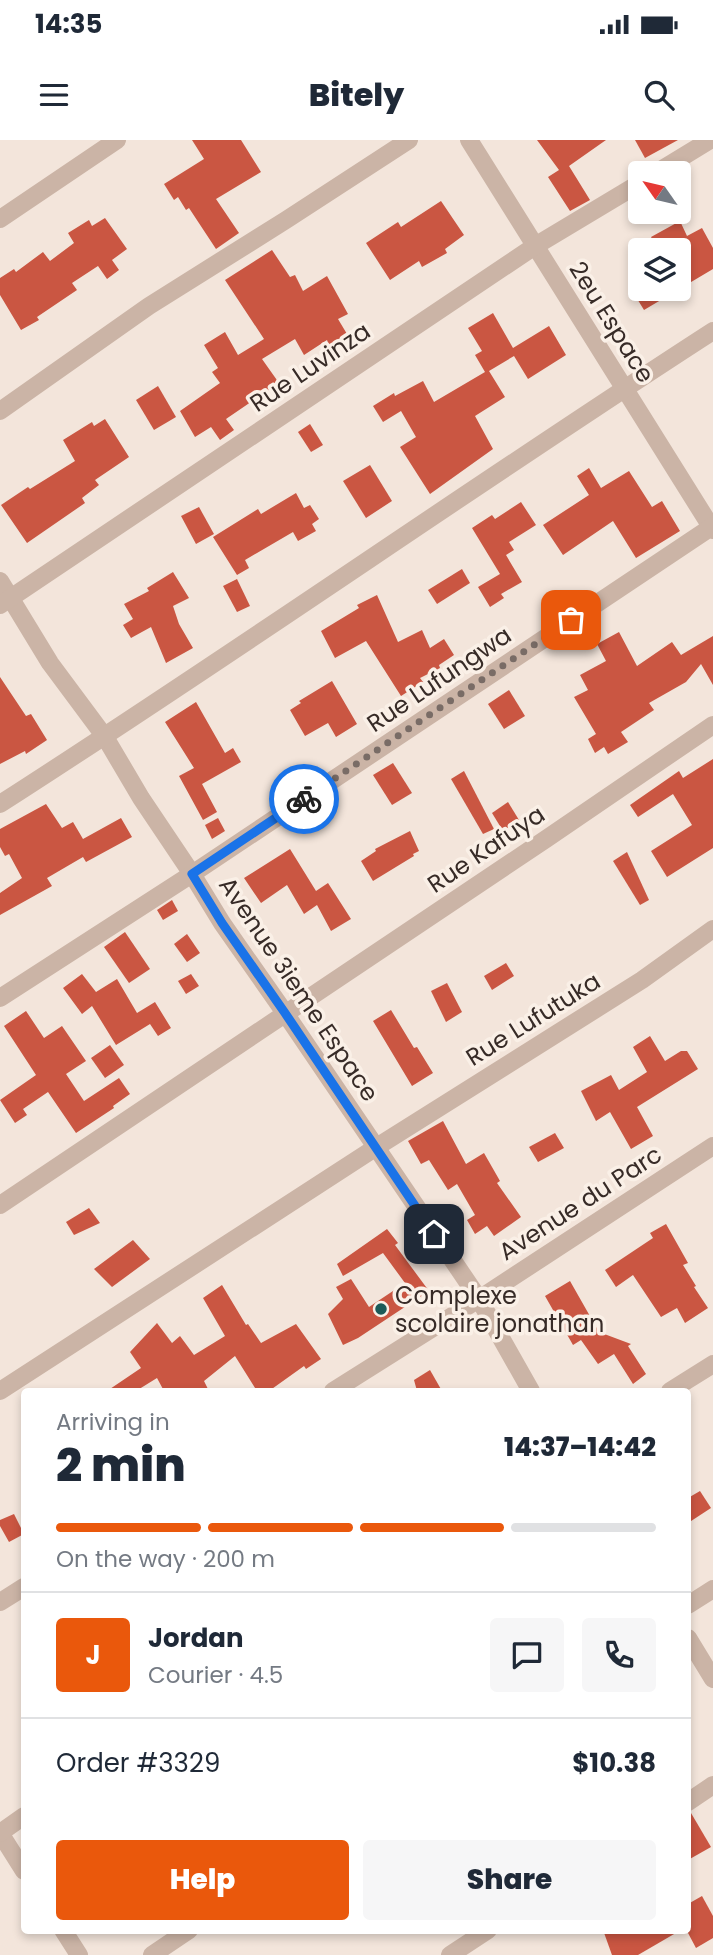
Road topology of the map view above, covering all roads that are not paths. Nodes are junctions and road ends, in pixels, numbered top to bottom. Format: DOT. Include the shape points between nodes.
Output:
graph roads {
  1 [pos="117,140"];
  2 [pos="409,140"];
  3 [pos="469,140"];
  4 [pos="710,140"];
  5 [pos="676,161"];
  6 [pos="628,190"];
  7 [pos="0,219"];
  8 [pos="535,246"];
  9 [pos="713,331"];
  10 [pos="624,388"];
  11 [pos="0,411"];
  12 [pos="712,528"];
  13 [pos="0,581"];
  14 [pos="5,601"];
  15 [pos="713,724"];
  16 [pos="105,737"];
  17 [pos="0,804"];
  18 [pos="192,874"];
  19 [pos="713,929"];
  20 [pos="0,998"];
  21 [pos="285,1013"];
  22 [pos="713,1146"];
  23 [pos="376,1148"];
  24 [pos="0,1205"];
  25 [pos="479,1299"];
  26 [pos="713,1364"];
  27 [pos="337,1388"];
  28 [pos="529,1388"];
  29 [pos="675,1388"];
  30 [pos="0,1391"];
  31 [pos="21,1589"];
  32 [pos="713,1589"];
  33 [pos="0,1602"];
  34 [pos="691,1603"];
  35 [pos="691,1642"];
  36 [pos="713,1679"];
  37 [pos="713,1785"];
  38 [pos="691,1800"];
  39 [pos="21,1818"];
  40 [pos="0,1833"];
  41 [pos="21,1866"];
  42 [pos="66,1934"];
  43 [pos="183,1934"];
  44 [pos="482,1934"];
  45 [pos="79,1955"];
  46 [pos="152,1955"];
  47 [pos="450,1955"];
  1 -- 7 [label="street"];
  2 -- 11 [label="street" via="149,306"];
  3 -- 8 [label="street, 2eu Espace"];
  4 -- 5 [label="street"];
  6 -- 8 [label="street, Rue Luvinza"];
  8 -- 10 [label="street, 2eu Espace"];
  8 -- 14 [label="street, Rue Luvinza"];
  9 -- 10 [label="street"];
  10 -- 12 [label="street, 2eu Espace"];
  10 -- 16 [label="street"];
  12 -- 18 [label="street, Rue Lufungwa"];
  13 -- 14 [label="street, Avenue 3ieme Espace"];
  14 -- 16 [label="street, Avenue 3ieme Espace"];
  15 -- 21 [label="street, Rue Kafuya"];
  16 -- 17 [label="street"];
  16 -- 18 [label="street, Avenue 3ieme Espace"];
  18 -- 20 [label="street, Rue Lufungwa"];
  18 -- 21 [label="street, Avenue 3ieme Espace"];
  19 -- 23 [label="street, Rue Lufutuka" via="642,980"];
  21 -- 23 [label="street, Avenue 3ieme Espace"];
  21 -- 24 [label="street, Rue Kafuya"];
  22 -- 25 [label="street, Avenue du Parc"];
  23 -- 25 [label="street, Avenue 3ieme Espace"];
  23 -- 30 [label="street, Rue Lufutuka"];
  25 -- 27 [label="street, Avenue du Parc"];
  25 -- 28 [label="street, Avenue 3ieme Espace"];
  26 -- 29 [label="street"];
  31 -- 33 [label="street"];
  32 -- 34 [label="street"];
  35 -- 36 [label="street"];
  37 -- 38 [label="street"];
  39 -- 40 [label="street"];
  40 -- 41 [label="street"];
  42 -- 45 [label="street"];
  43 -- 46 [label="street"];
  44 -- 47 [label="street"];
}
